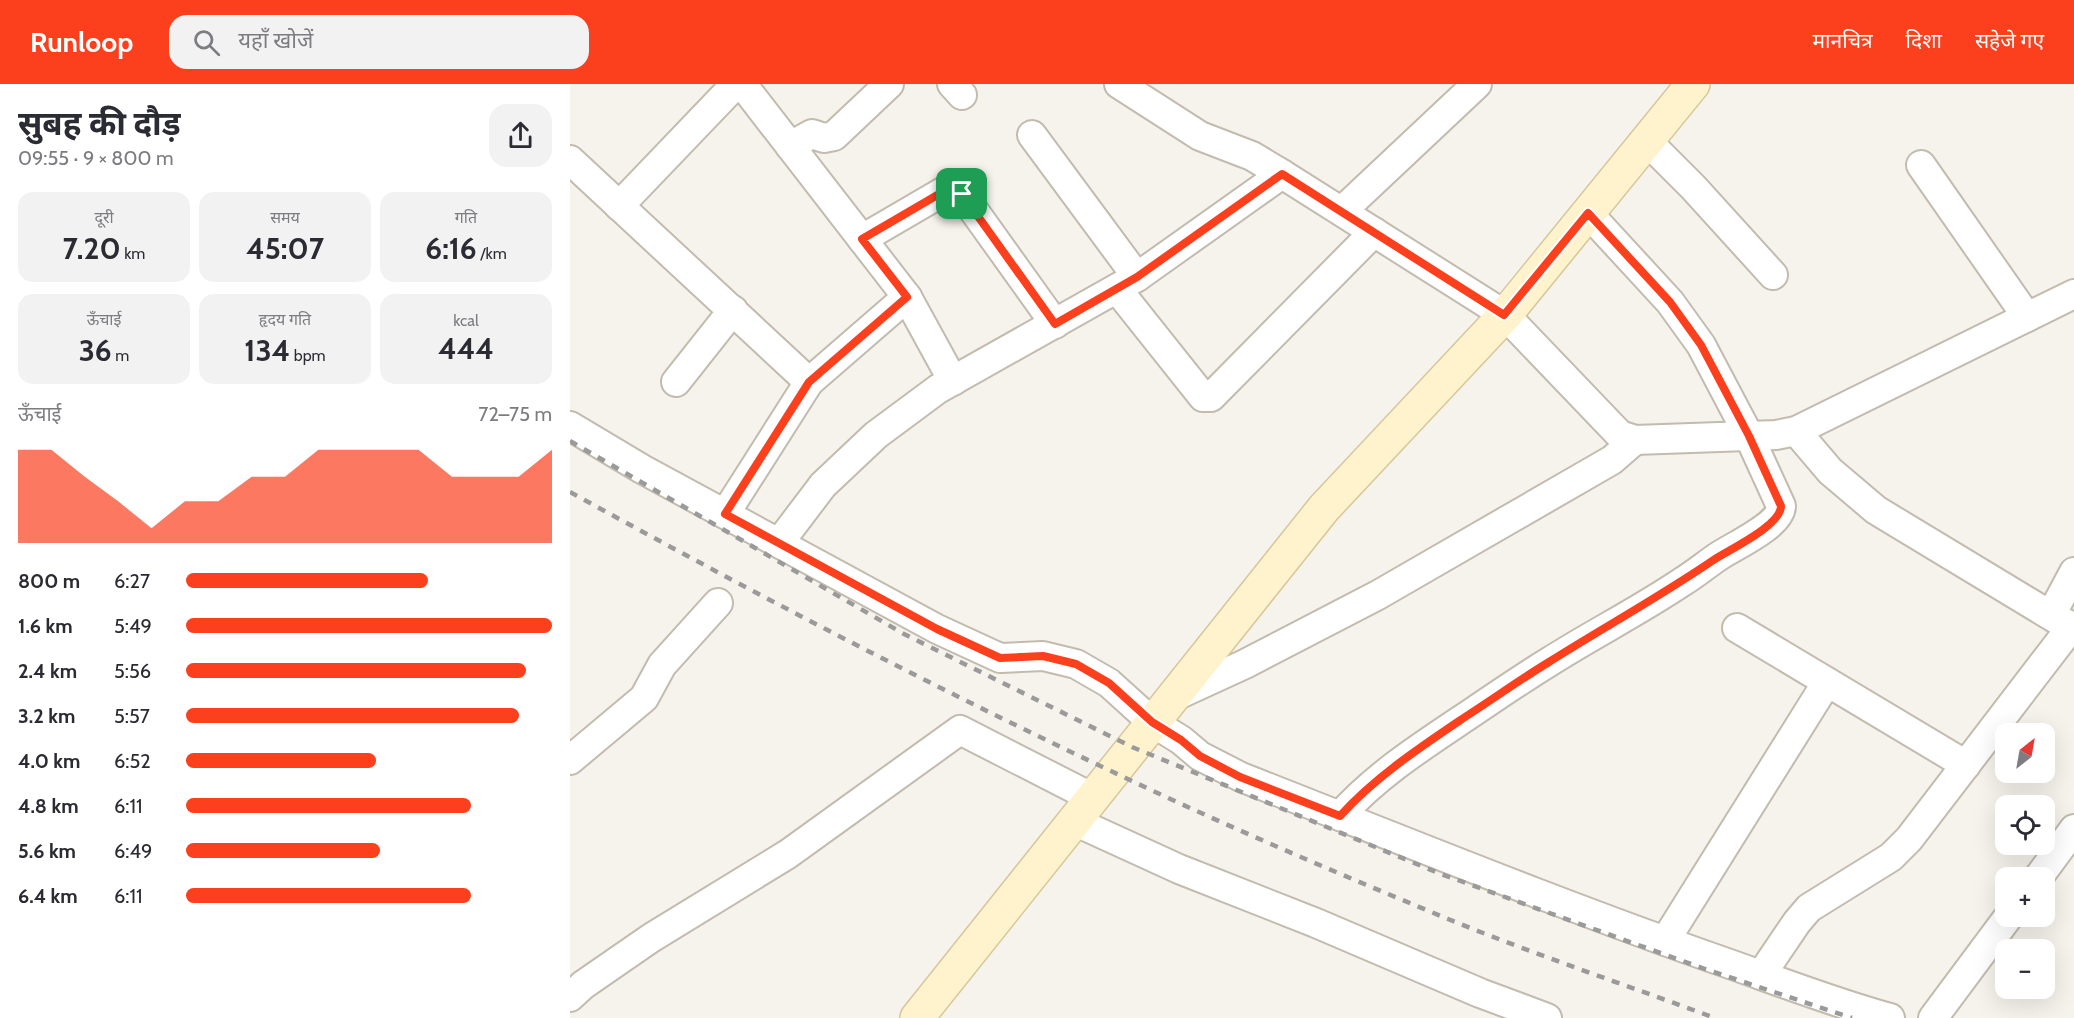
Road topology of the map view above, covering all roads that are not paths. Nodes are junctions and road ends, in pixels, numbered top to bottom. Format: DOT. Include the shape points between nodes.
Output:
graph roads {
  1 [pos="889,84"];
  2 [pos="1119,84"];
  3 [pos="1477,84"];
  4 [pos="1693,84"];
  5 [pos="1032,135"];
  6 [pos="1647,141"];
  7 [pos="790,146"];
  8 [pos="570,160"];
  9 [pos="1920,165"];
  10 [pos="1282,174"];
  11 [pos="619,206"];
  12 [pos="1341,211"];
  13 [pos="1588,213"];
  14 [pos="1374,232"];
  15 [pos="862,239"];
  16 [pos="1773,275"];
  17 [pos="1127,283"];
  18 [pos="2074,294"];
  19 [pos="907,297"];
  20 [pos="733,309"];
  21 [pos="1504,315"];
  22 [pos="2027,317"];
  23 [pos="1055,324"];
  24 [pos="953,381"];
  25 [pos="676,382"];
  26 [pos="809,382"];
  27 [pos="570,426"];
  28 [pos="1796,431"];
  29 [pos="1749,436"];
  30 [pos="1635,440"];
  31 [pos="725,514"];
  32 [pos="779,543"];
  33 [pos="2074,572"];
  34 [pos="718,603"];
  35 [pos="2066,623"];
  36 [pos="1737,628"];
  37 [pos="1827,682"];
  38 [pos="1161,710"];
  39 [pos="570,760"];
  40 [pos="1966,765"];
  41 [pos="1084,810"];
  42 [pos="1340,816"];
  43 [pos="2074,829"];
  44 [pos="2046,867"];
  45 [pos="2001,927"];
  46 [pos="1665,941"];
  47 [pos="1761,975"];
  48 [pos="570,997"];
  49 [pos="917,1018"];
  50 [pos="1547,1018"];
  51 [pos="1890,1018"];
  52 [pos="1933,1018"];
  1 -- 7 [label="street" via="834,136 812,134"];
  2 -- 10 [label="street" via="1200,136 1252,156"];
  3 -- 12 [label="street"];
  4 -- 6 [label="street"];
  5 -- 17 [label="street"];
  6 -- 13 [label="street"];
  6 -- 16 [label="street"];
  7 -- 11 [label="street" via="746,89 732,88"];
  7 -- 15 [label="street"];
  8 -- 11 [label="street"];
  9 -- 22 [label="street"];
  10 -- 12 [label="street"];
  10 -- 17 [label="street"];
  11 -- 20 [label="street"];
  12 -- 14 [label="street"];
  13 -- 21 [label="street"];
  13 -- 29 [label="street" via="1683,318"];
  14 -- 17 [label="street" via="1208,398 1203,397"];
  14 -- 21 [label="street"];
  15 -- 19 [label="street"];
  15 -- 23 [label="street" via="955,188"];
  17 -- 23 [label="street"];
  18 -- 22 [label="street"];
  19 -- 24 [label="street"];
  19 -- 26 [label="street"];
  20 -- 25 [label="street"];
  20 -- 26 [label="street"];
  21 -- 30 [label="street" via="1620,435"];
  21 -- 38 [label="street" via="1324,508"];
  22 -- 28 [label="street"];
  23 -- 24 [label="street"];
  24 -- 32 [label="street" via="876,435 841,466"];
  26 -- 31 [label="street"];
  27 -- 31 [label="street"];
  28 -- 29 [label="street"];
  28 -- 35 [label="street" via="1830,471 1876,510"];
  29 -- 30 [label="street"];
  29 -- 42 [label="street" via="1781,506 1779,516 1681,583 1548,662 1441,734 1380,779"];
  30 -- 38 [label="street" via="1612,460 1378,595"];
  31 -- 32 [label="street"];
  32 -- 38 [label="street" via="937,629 1000,658 1043,656 1076,664"];
  33 -- 35 [label="street"];
  34 -- 39 [label="street" via="662,665 644,698"];
  35 -- 40 [label="street"];
  36 -- 37 [label="street"];
  37 -- 40 [label="street"];
  37 -- 46 [label="street"];
  38 -- 41 [label="street"];
  38 -- 42 [label="street" via="1181,740 1200,756 1240,777"];
  40 -- 47 [label="street" via="1891,857 1809,908"];
  41 -- 48 [label="street" via="960,730 788,854 651,938"];
  41 -- 49 [label="street"];
  41 -- 50 [label="street" via="1179,869"];
  42 -- 46 [label="street"];
  43 -- 44 [label="street"];
  45 -- 52 [label="street"];
  46 -- 47 [label="street"];
  47 -- 51 [label="street"];
}
